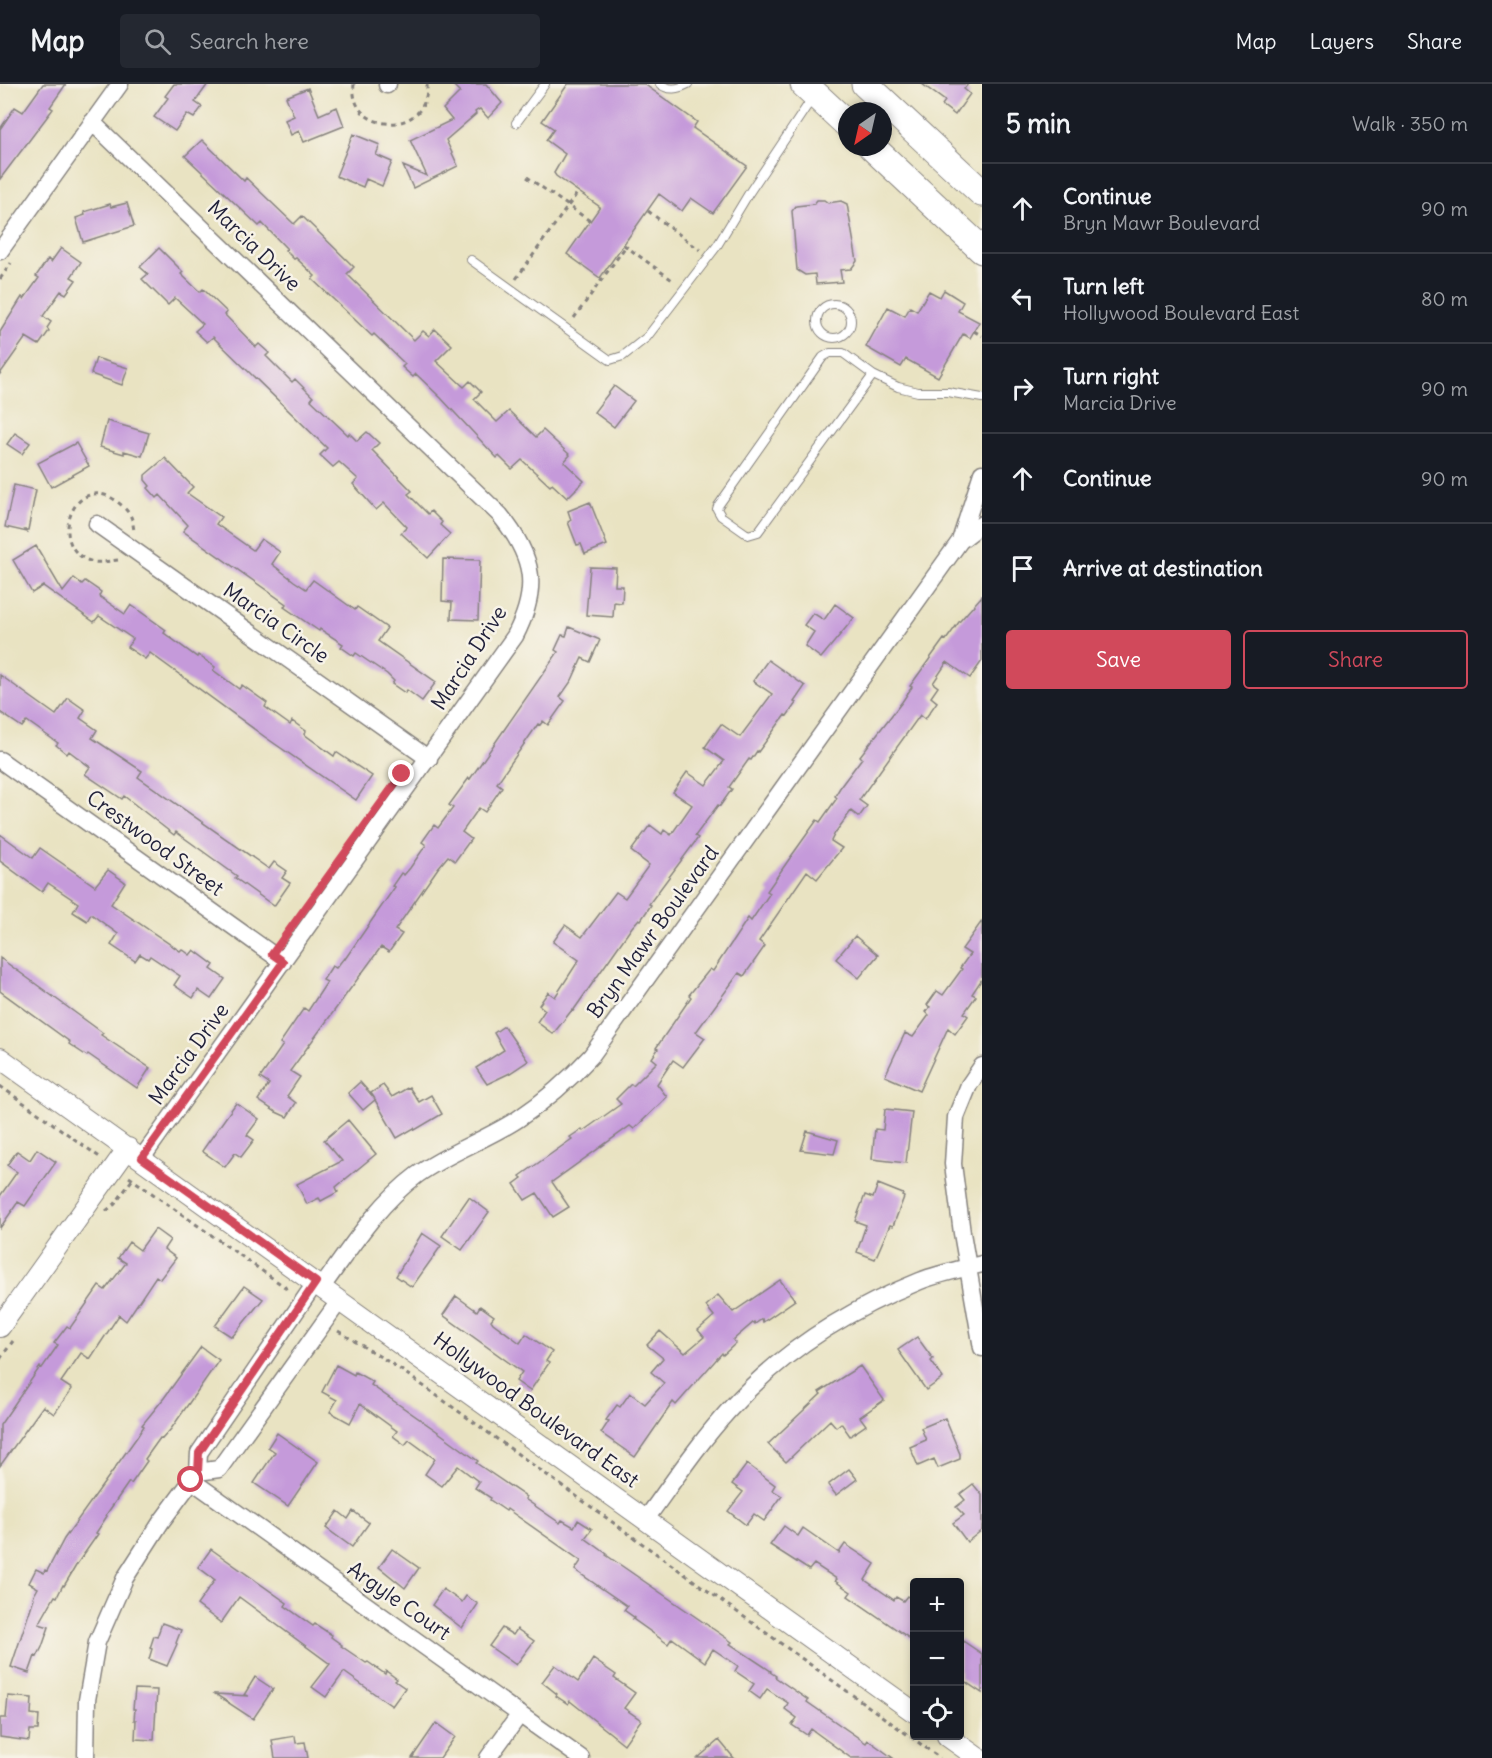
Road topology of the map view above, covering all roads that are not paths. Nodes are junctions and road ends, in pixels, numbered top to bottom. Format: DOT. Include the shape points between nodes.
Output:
graph roads {
  1 [pos="120,84"];
  2 [pos="545,84"];
  3 [pos="660,84"];
  4 [pos="688,84"];
  5 [pos="876,88"];
  6 [pos="809,89"];
  7 [pos="838,116"];
  8 [pos="92,122"];
  9 [pos="516,123"];
  10 [pos="882,156"];
  11 [pos="982,192"];
  12 [pos="982,249"];
  13 [pos="0,251"];
  14 [pos="471,260"];
  15 [pos="837,338"];
  16 [pos="837,352"];
  17 [pos="873,375"];
  18 [pos="982,398"];
  19 [pos="982,473"];
  20 [pos="97,524"];
  21 [pos="982,524"];
  22 [pos="960,541"];
  23 [pos="429,759"];
  24 [pos="0,760"];
  25 [pos="283,962"];
  26 [pos="0,1058"];
  27 [pos="982,1066"];
  28 [pos="135,1153"];
  29 [pos="975,1266"];
  30 [pos="319,1284"];
  31 [pos="340,1300"];
  32 [pos="0,1327"];
  33 [pos="982,1348"];
  34 [pos="195,1476"];
  35 [pos="646,1519"];
  36 [pos="910,1708"];
  37 [pos="520,1714"];
  38 [pos="953,1740"];
  39 [pos="86,1758"];
  40 [pos="488,1758"];
  41 [pos="581,1758"];
  42 [pos="978,1758"];
  1 -- 8 [label="street"];
  2 -- 9 [label="lane"];
  3 -- 4 [label="lane" via="666,88"];
  5 -- 11 [label="highway"];
  6 -- 7 [label="highway"];
  6 -- 14 [label="lane" via="709,256 647,337 623,356 610,360"];
  8 -- 13 [label="street"];
  8 -- 23 [label="street, Marcia Drive" via="500,515 523,547 530,585 526,616"];
  10 -- 12 [label="highway"];
  15 -- 15 [label="lane" via="847,332 852,321 848,310 832,303 821,309 817,320 821,332"];
  15 -- 16 [label="lane"];
  16 -- 17 [label="lane"];
  16 -- 17 [label="lane" via="824,357 718,506 721,516 747,535 758,532"];
  17 -- 18 [label="lane" via="918,392"];
  19 -- 22 [label="street, Bryn Mawr Boulevard"];
  20 -- 23 [label="street, Marcia Circle"];
  21 -- 22 [label="street, Bryn Mawr Boulevard"];
  22 -- 30 [label="street, Bryn Mawr Boulevard" via="591,1056 558,1089 517,1120 441,1160 406,1184 370,1220"];
  23 -- 25 [label="street, Marcia Drive"];
  24 -- 25 [label="street, Crestwood Street"];
  25 -- 28 [label="street, Marcia Drive"];
  26 -- 28 [label="street, Hollywood Boulevard East"];
  27 -- 29 [label="street" via="956,1117 953,1140 953,1164"];
  28 -- 30 [label="street, Hollywood Boulevard East"];
  28 -- 32 [label="street" via="115,1167"];
  29 -- 33 [label="street"];
  29 -- 35 [label="street" via="923,1280 869,1304 795,1350 729,1409"];
  30 -- 31 [label="street, Hollywood Boulevard East"];
  30 -- 34 [label="street, Bryn Mawr Boulevard" via="300,1305 199,1453"];
  31 -- 34 [label="street" via="219,1469"];
  31 -- 35 [label="street, Hollywood Boulevard East"];
  34 -- 37 [label="street, Argyle Court"];
  34 -- 39 [label="street, Bryn Mawr Boulevard" via="125,1578 97,1642 87,1700"];
  35 -- 36 [label="street, Hollywood Boulevard East"];
  37 -- 40 [label="street"];
  37 -- 41 [label="street, Argyle Court"];
  38 -- 42 [label="street"];
}
